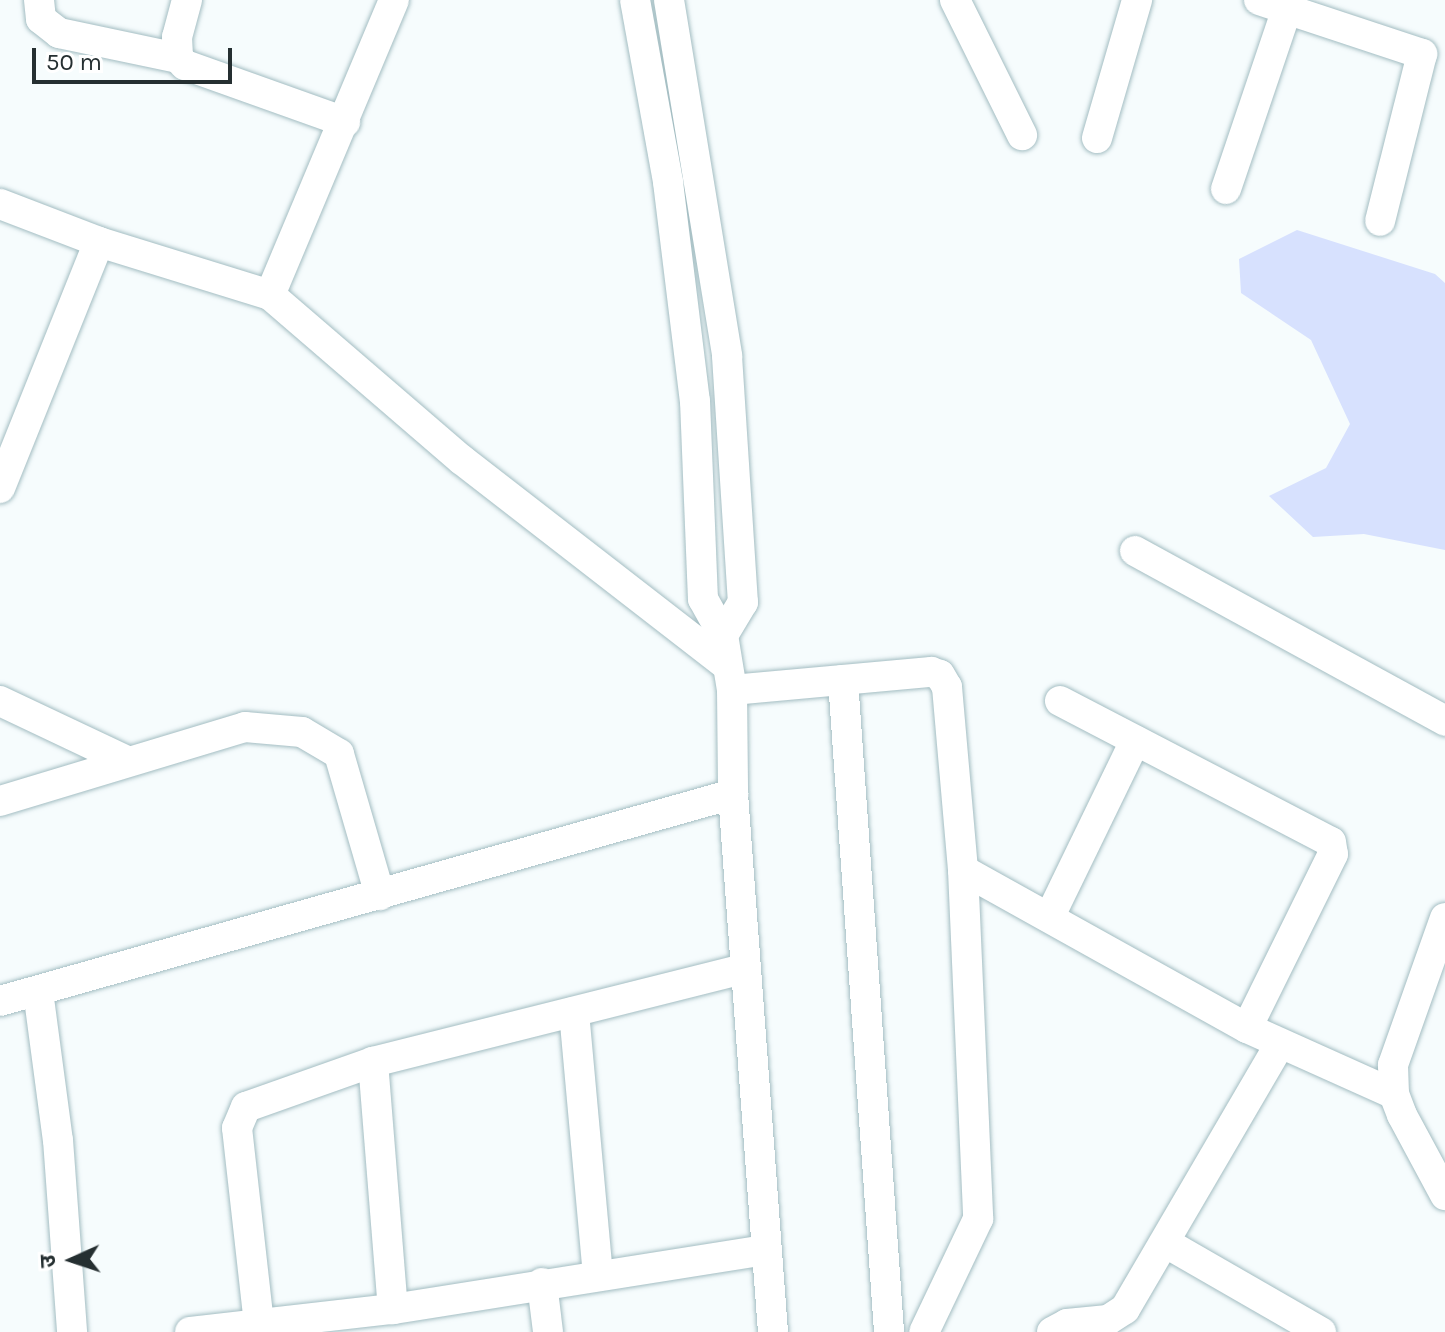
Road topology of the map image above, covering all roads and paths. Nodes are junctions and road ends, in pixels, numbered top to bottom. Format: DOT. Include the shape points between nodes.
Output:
graph roads {
  1 [pos="39,0"];
  2 [pos="187,0"];
  3 [pos="394,0"];
  4 [pos="635,0"];
  5 [pos="669,0"];
  6 [pos="955,0"];
  7 [pos="1137,0"];
  8 [pos="1273,4"];
  9 [pos="178,58"];
  10 [pos="345,122"];
  11 [pos="1022,135"];
  12 [pos="1097,138"];
  13 [pos="1226,189"];
  14 [pos="0,204"];
  15 [pos="1380,221"];
  16 [pos="99,242"];
  17 [pos="270,295"];
  18 [pos="12,431"];
  19 [pos="0,488"];
  20 [pos="1135,551"];
  21 [pos="723,635"];
  22 [pos="729,678"];
  23 [pos="843,680"];
  24 [pos="0,701"];
  25 [pos="1060,701"];
  26 [pos="1445,721"];
  27 [pos="1135,741"];
  28 [pos="127,761"];
  29 [pos="733,794"];
  30 [pos="0,801"];
  31 [pos="963,870"];
  32 [pos="380,895"];
  33 [pos="1050,916"];
  34 [pos="1445,918"];
  35 [pos="744,969"];
  36 [pos="38,991"];
  37 [pos="0,1001"];
  38 [pos="574,1012"];
  39 [pos="1247,1028"];
  40 [pos="1280,1044"];
  41 [pos="373,1062"];
  42 [pos="1394,1094"];
  43 [pos="1445,1195"];
  44 [pos="1166,1243"];
  45 [pos="765,1250"];
  46 [pos="598,1275"];
  47 [pos="542,1283"];
  48 [pos="393,1309"];
  49 [pos="259,1324"];
  50 [pos="72,1332"];
  51 [pos="190,1332"];
  52 [pos="548,1332"];
  53 [pos="773,1332"];
  54 [pos="889,1332"];
  55 [pos="924,1332"];
  56 [pos="1052,1332"];
  57 [pos="1321,1332"];
  1 -- 9 [label="street" via="41,19 59,33"];
  2 -- 9 [label="street" via="177,37"];
  3 -- 10 [label="street"];
  4 -- 21 [label="street" via="668,182 695,401 703,599"];
  5 -- 21 [label="street" via="727,356 743,602"];
  6 -- 11 [label="street"];
  7 -- 12 [label="street"];
  8 -- 13 [label="street"];
  8 -- 15 [label="street" via="1422,54"];
  9 -- 10 [label="street" via="194,70"];
  10 -- 17 [label="street"];
  14 -- 16 [label="street"];
  16 -- 17 [label="street"];
  16 -- 18 [label="street"];
  17 -- 22 [label="street"];
  18 -- 19 [label="street"];
  20 -- 26 [label="street"];
  21 -- 22 [label="street"];
  22 -- 23 [label="street"];
  22 -- 29 [label="street"];
  23 -- 31 [label="street" via="931,672 945,680"];
  23 -- 54 [label="street"];
  24 -- 28 [label="street"];
  25 -- 27 [label="street"];
  27 -- 33 [label="street"];
  27 -- 39 [label="street" via="1332,845 1333,854"];
  28 -- 30 [label="street"];
  28 -- 32 [label="street" via="245,727 279,726 320,738 339,754 345,769"];
  29 -- 32 [label="street"];
  29 -- 35 [label="street"];
  31 -- 33 [label="street"];
  31 -- 55 [label="street" via="978,1219"];
  32 -- 36 [label="street"];
  33 -- 39 [label="street"];
  34 -- 42 [label="street" via="1399,1037"];
  35 -- 38 [label="street"];
  35 -- 45 [label="street"];
  36 -- 37 [label="street"];
  36 -- 50 [label="street" via="58,1140"];
  38 -- 41 [label="street"];
  38 -- 46 [label="street"];
  39 -- 40 [label="street"];
  40 -- 42 [label="street"];
  40 -- 44 [label="street"];
  41 -- 48 [label="street"];
  41 -- 49 [label="street" via="258,1101 240,1114 237,1128"];
  42 -- 43 [label="street"];
  44 -- 56 [label="street" via="1117,1317 1067,1324"];
  44 -- 57 [label="street"];
  45 -- 46 [label="street"];
  45 -- 53 [label="street"];
  46 -- 47 [label="street"];
  47 -- 48 [label="street"];
  47 -- 52 [label="street"];
  48 -- 49 [label="street"];
  49 -- 51 [label="street"];
}
